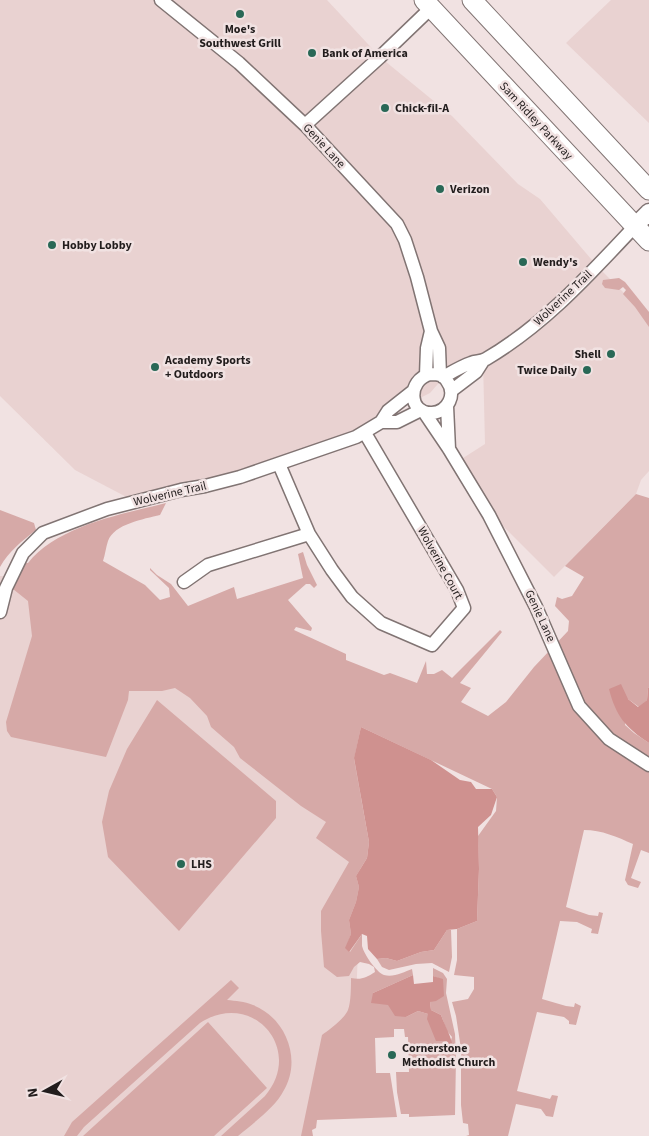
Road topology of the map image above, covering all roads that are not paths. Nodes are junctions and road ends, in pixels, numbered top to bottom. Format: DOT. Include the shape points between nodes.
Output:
graph roads {
  1 [pos="161,0"];
  2 [pos="472,0"];
  3 [pos="428,4"];
  4 [pos="483,8"];
  5 [pos="305,125"];
  6 [pos="649,190"];
  7 [pos="649,212"];
  8 [pos="635,226"];
  9 [pos="649,242"];
  10 [pos="431,331"];
  11 [pos="484,361"];
  12 [pos="426,375"];
  13 [pos="442,376"];
  14 [pos="412,392"];
  15 [pos="451,392"];
  16 [pos="447,406"];
  17 [pos="422,411"];
  18 [pos="381,422"];
  19 [pos="365,432"];
  20 [pos="449,449"];
  21 [pos="279,464"];
  22 [pos="309,534"];
  23 [pos="184,582"];
  24 [pos="0,612"];
  25 [pos="649,765"];
  1 -- 5 [label="street, Genie Lane" via="239,63"];
  2 -- 4 [label="main road"];
  3 -- 5 [label="street" via="375,62"];
  3 -- 8 [label="main road, Sam Ridley Parkway"];
  4 -- 6 [label="main road"];
  5 -- 10 [label="street, Genie Lane" via="402,231 418,277"];
  7 -- 8 [label="street"];
  8 -- 9 [label="main road, Sam Ridley Parkway"];
  8 -- 11 [label="street, Wolverine Trail" via="546,317"];
  10 -- 12 [label="street, Genie Lane"];
  10 -- 13 [label="street, Genie Lane" via="439,348"];
  11 -- 13 [label="street, Wolverine Trail"];
  11 -- 15 [label="street, Wolverine Trail" via="476,372"];
  12 -- 13 [label="street"];
  12 -- 14 [label="street"];
  13 -- 15 [label="street" via="450,385"];
  14 -- 17 [label="street"];
  14 -- 18 [label="street, Wolverine Trail" via="388,411"];
  15 -- 16 [label="street"];
  16 -- 17 [label="street" via="438,412"];
  16 -- 20 [label="street, Genie Lane"];
  17 -- 18 [label="street, Wolverine Trail" via="397,422"];
  17 -- 20 [label="street, Genie Lane"];
  18 -- 19 [label="street, Wolverine Trail"];
  19 -- 21 [label="street, Wolverine Trail"];
  19 -- 22 [label="street, Wolverine Court" via="457,590 464,608 432,645 381,623 352,597"];
  20 -- 25 [label="street, Genie Lane" via="489,515 536,607 579,706 609,739"];
  21 -- 22 [label="street, Wolverine Court"];
  21 -- 24 [label="street, Wolverine Trail" via="240,477 107,509 43,533 23,553 6,588"];
  22 -- 23 [label="street" via="208,566"];
}
